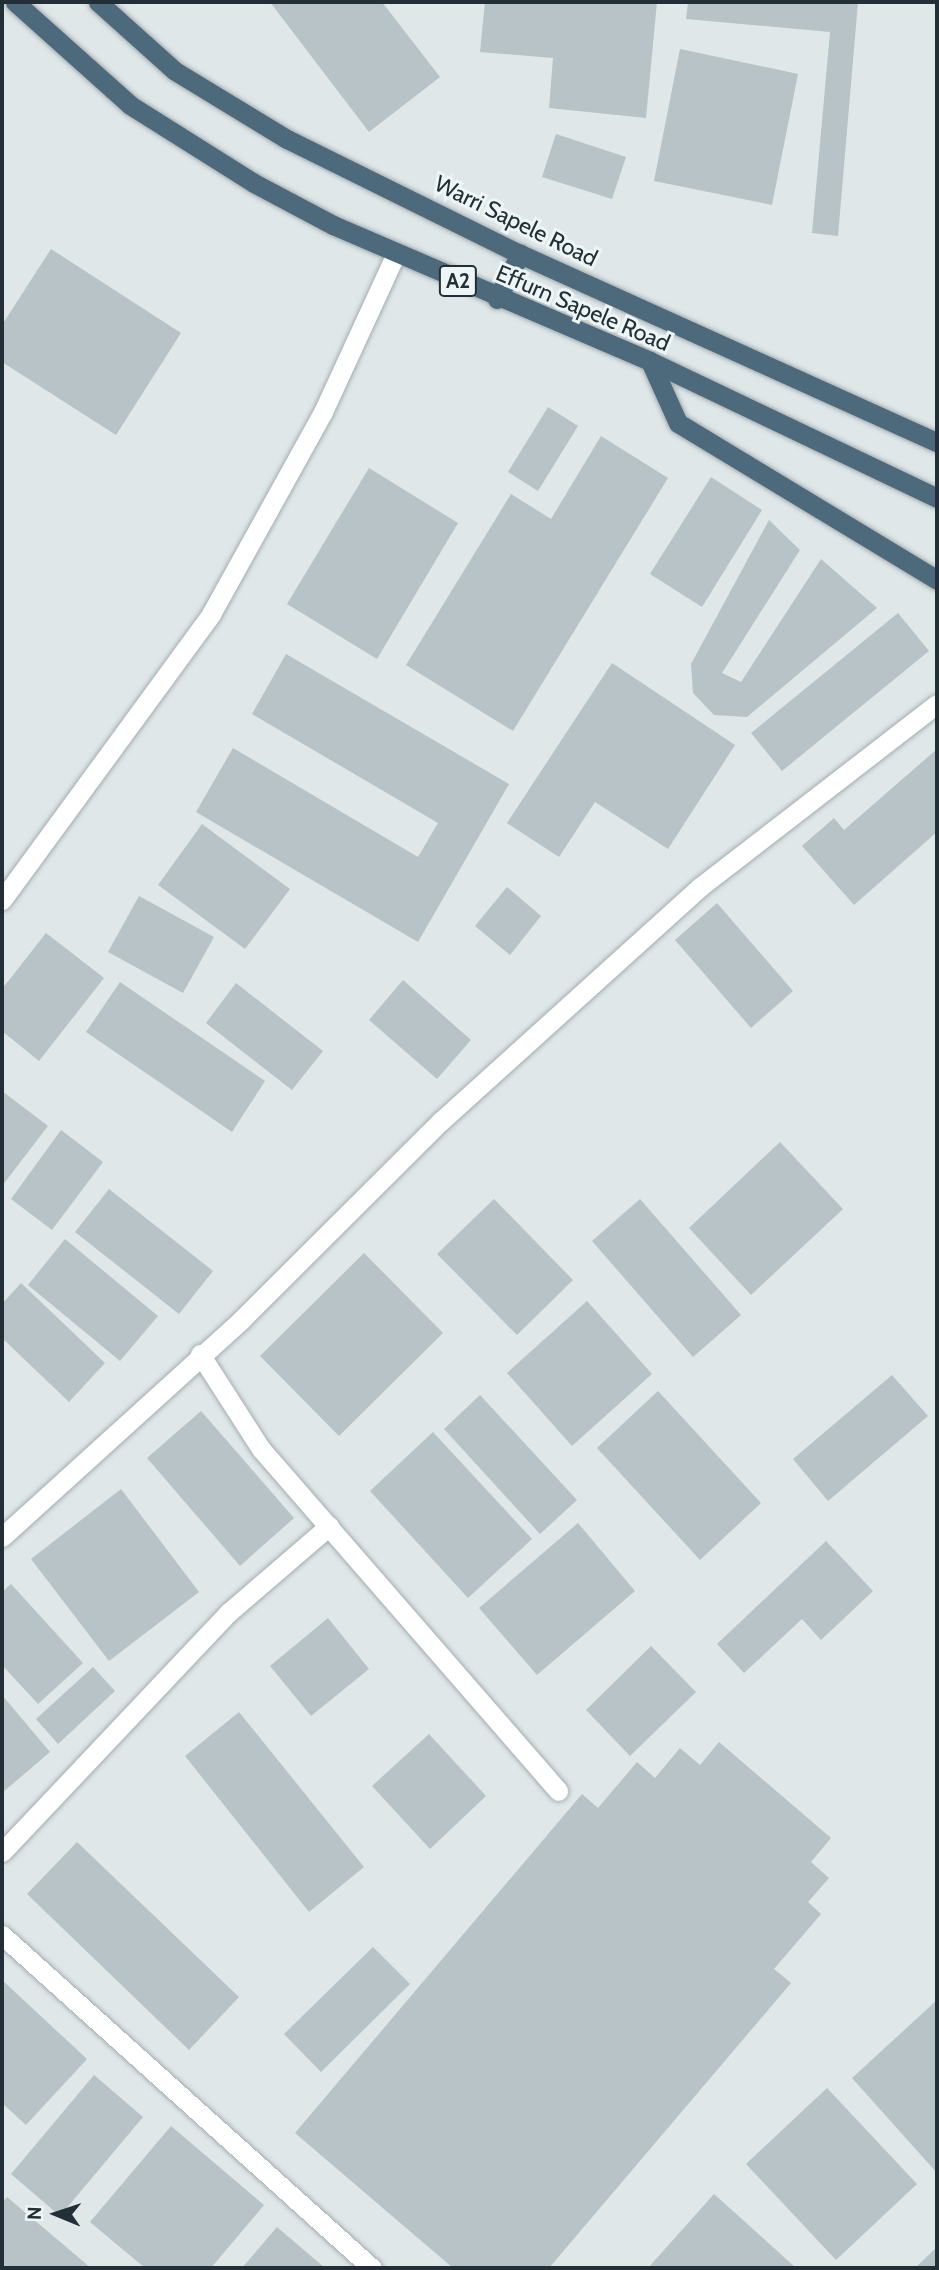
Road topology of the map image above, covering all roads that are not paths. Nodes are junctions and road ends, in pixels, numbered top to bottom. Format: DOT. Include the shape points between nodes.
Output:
graph roads {
  1 [pos="15,2"];
  2 [pos="98,2"];
  3 [pos="396,253"];
  4 [pos="520,254"];
  5 [pos="497,299"];
  6 [pos="650,361"];
  7 [pos="937,442"];
  8 [pos="937,498"];
  9 [pos="937,580"];
  10 [pos="937,704"];
  11 [pos="2,900"];
  12 [pos="200,1354"];
  13 [pos="329,1526"];
  14 [pos="2,1537"];
  15 [pos="558,1791"];
  16 [pos="2,1852"];
  17 [pos="2,1935"];
  18 [pos="372,2268"];
  1 -- 3 [label="highway, Effurn Sapele Road / A2" via="130,105 254,183"];
  2 -- 4 [label="highway, Warri Sapele Road / A2" via="175,71 287,139"];
  3 -- 5 [label="highway, Effurn Sapele Road / A2"];
  3 -- 11 [label="street" via="323,412 211,614"];
  4 -- 5 [label="highway"];
  4 -- 7 [label="highway, Warri Sapele Road / A2"];
  5 -- 6 [label="highway, Effurn Sapele Road / A2"];
  6 -- 8 [label="highway, Effurn Sapele Road / A2"];
  6 -- 9 [label="highway" via="678,423"];
  10 -- 12 [label="street" via="701,887 441,1121 242,1320"];
  12 -- 13 [label="street" via="261,1449"];
  12 -- 14 [label="street"];
  13 -- 15 [label="street"];
  13 -- 16 [label="street" via="229,1612"];
  17 -- 18 [label="street"];
}
